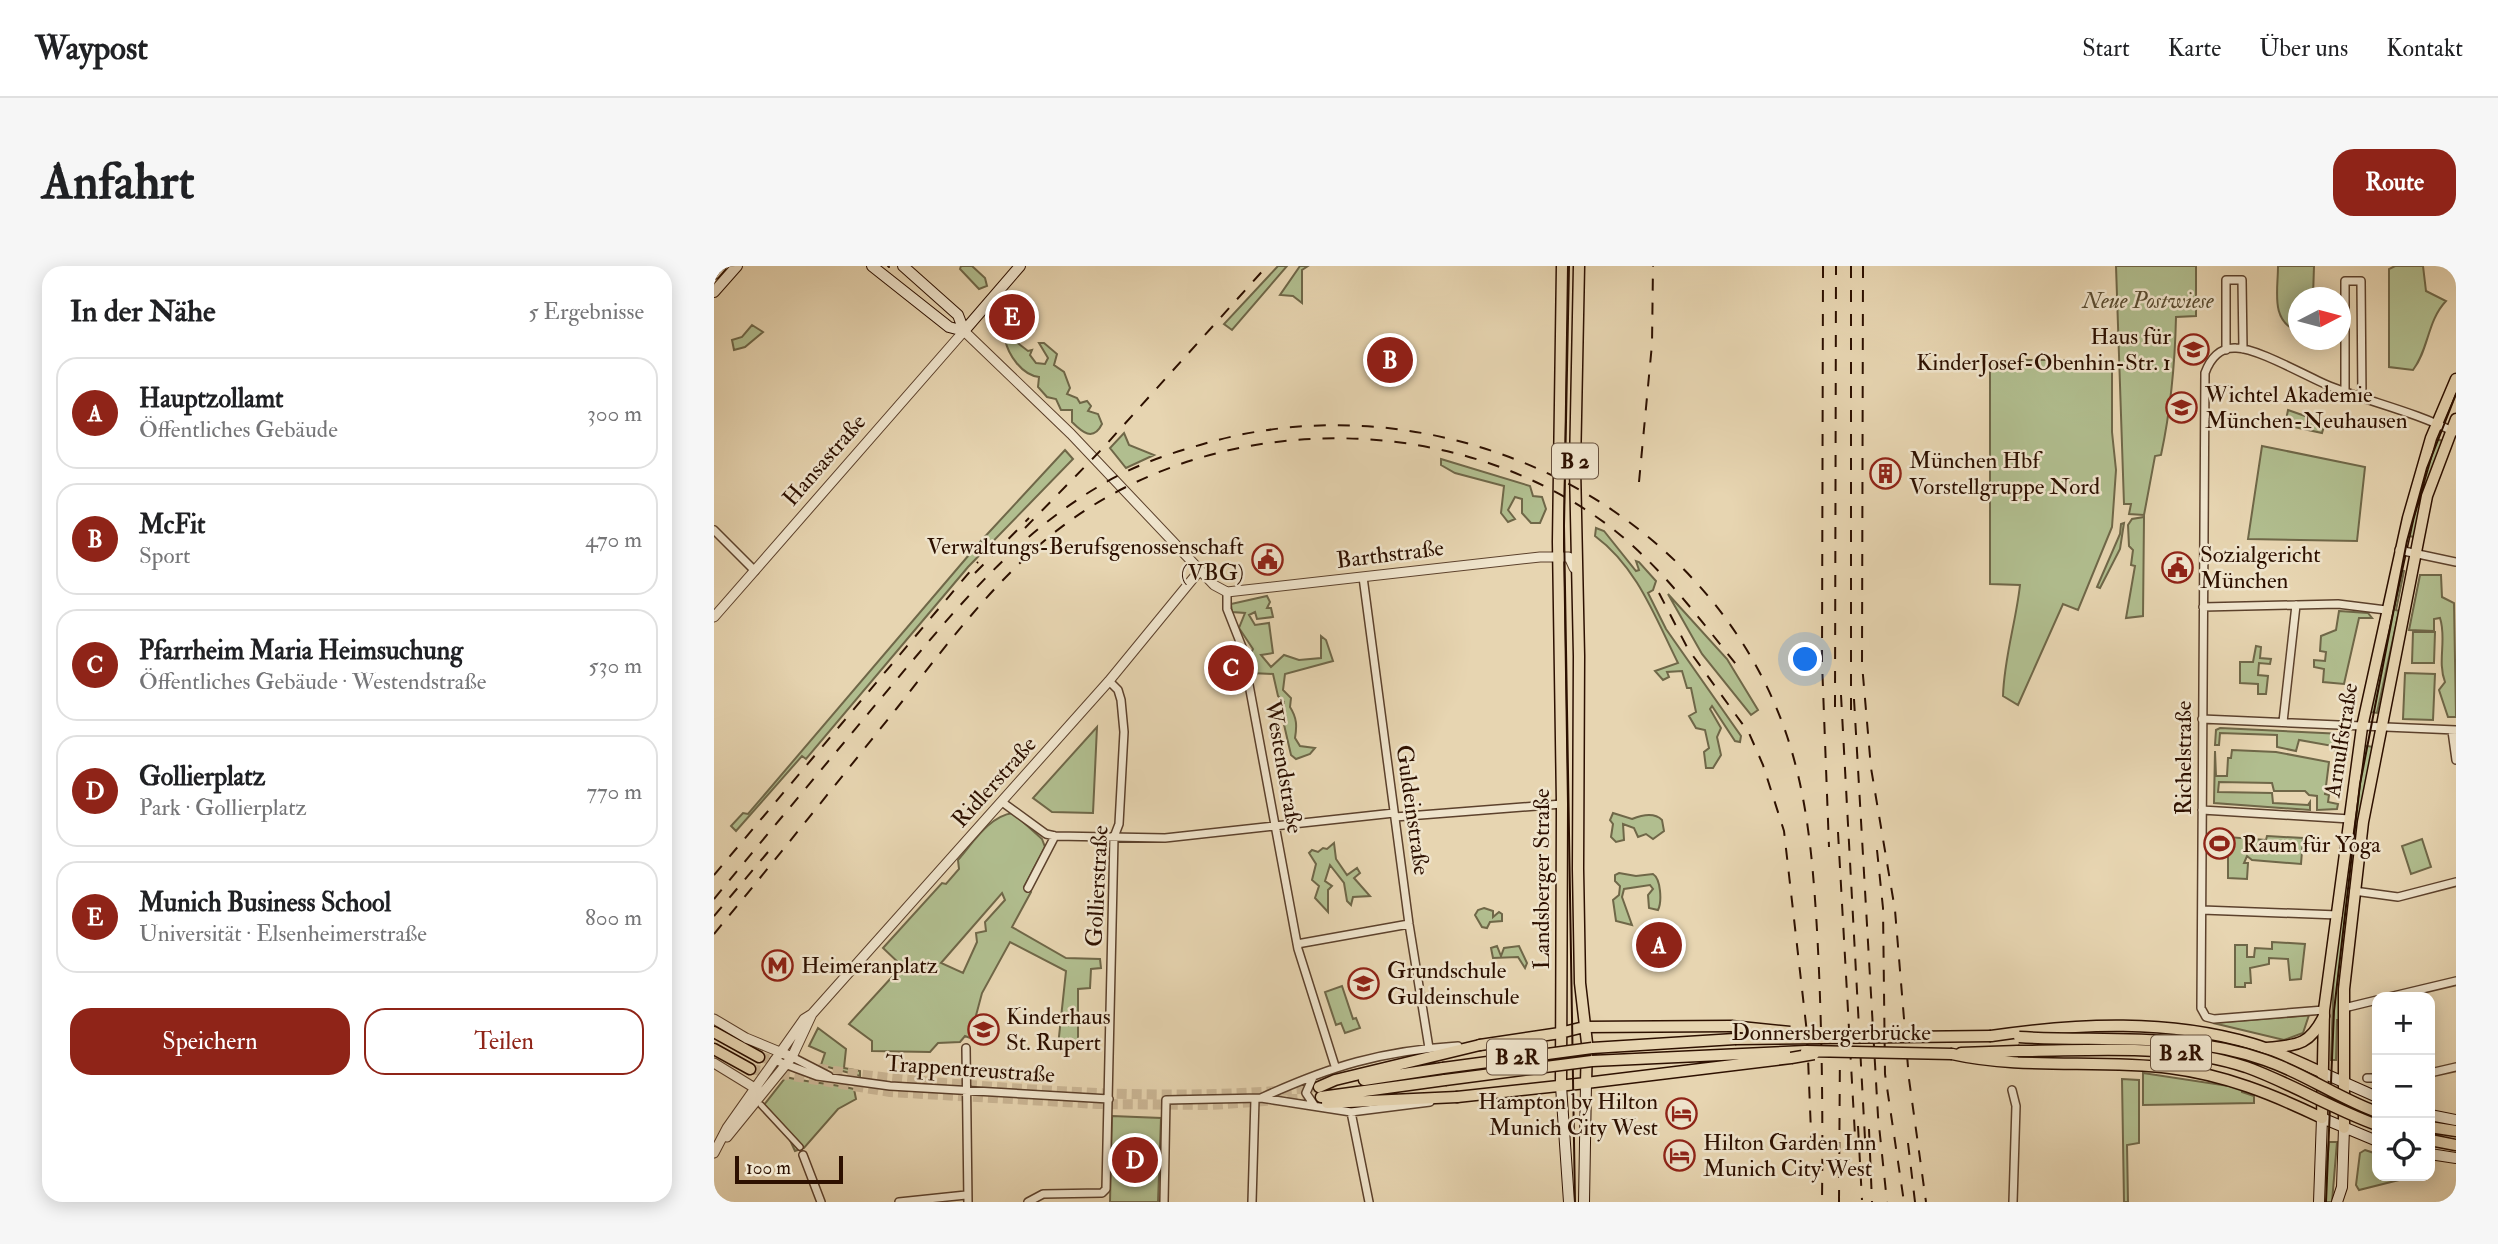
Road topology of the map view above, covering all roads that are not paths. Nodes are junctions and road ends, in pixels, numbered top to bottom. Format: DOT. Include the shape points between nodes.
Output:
graph roads {
  1 [pos="721,266"];
  2 [pos="737,266"];
  3 [pos="873,266"];
  4 [pos="903,266"];
  5 [pos="1020,266"];
  6 [pos="1562,266"];
  7 [pos="1579,266"];
  8 [pos="714,274"];
  9 [pos="714,292"];
  10 [pos="964,331"];
  11 [pos="2243,349"];
  12 [pos="2226,350"];
  13 [pos="2456,379"];
  14 [pos="2346,392"];
  15 [pos="2362,398"];
  16 [pos="2456,419"];
  17 [pos="2437,423"];
  18 [pos="2454,432"];
  19 [pos="714,530"];
  20 [pos="2399,550"];
  21 [pos="2414,554"];
  22 [pos="1558,556"];
  23 [pos="2456,562"];
  24 [pos="1200,570"];
  25 [pos="755,571"];
  26 [pos="1363,577"];
  27 [pos="1578,590"];
  28 [pos="1227,592"];
  29 [pos="2295,605"];
  30 [pos="2203,607"];
  31 [pos="2386,610"];
  32 [pos="714,617"];
  33 [pos="1112,684"];
  34 [pos="2203,719"];
  35 [pos="2283,722"];
  36 [pos="2362,727"];
  37 [pos="2379,728"];
  38 [pos="2454,730"];
  39 [pos="2456,760"];
  40 [pos="1002,802"];
  41 [pos="1562,804"];
  42 [pos="2202,810"];
  43 [pos="1394,815"];
  44 [pos="2350,819"];
  45 [pos="1275,824"];
  46 [pos="1055,836"];
  47 [pos="1114,837"];
  48 [pos="2456,881"];
  49 [pos="1028,888"];
  50 [pos="2354,891"];
  51 [pos="2202,910"];
  52 [pos="2338,915"];
  53 [pos="1409,924"];
  54 [pos="1297,944"];
  55 [pos="2456,981"];
  56 [pos="2410,992"];
  57 [pos="2372,1001"];
  58 [pos="2344,1008"];
  59 [pos="2324,1013"];
  60 [pos="812,1014"];
  61 [pos="714,1019"];
  62 [pos="1584,1027"];
  63 [pos="714,1032"];
  64 [pos="1560,1033"];
  65 [pos="1817,1036"];
  66 [pos="1991,1036"];
  67 [pos="1480,1045"];
  68 [pos="966,1048"];
  69 [pos="1429,1048"];
  70 [pos="2265,1048"];
  71 [pos="714,1049"];
  72 [pos="1827,1052"];
  73 [pos="1952,1054"];
  74 [pos="777,1056"];
  75 [pos="759,1057"];
  76 [pos="788,1061"];
  77 [pos="714,1063"];
  78 [pos="1335,1066"];
  79 [pos="2456,1067"];
  80 [pos="750,1069"];
  81 [pos="2435,1072"];
  82 [pos="2323,1073"];
  83 [pos="1317,1074"];
  84 [pos="2367,1078"];
  85 [pos="2372,1078"];
  86 [pos="1586,1083"];
  87 [pos="2345,1083"];
  88 [pos="1561,1086"];
  89 [pos="1283,1088"];
  90 [pos="758,1090"];
  91 [pos="966,1090"];
  92 [pos="2012,1090"];
  93 [pos="2372,1095"];
  94 [pos="1457,1097"];
  95 [pos="1258,1098"];
  96 [pos="1321,1098"];
  97 [pos="1109,1099"];
  98 [pos="1287,1103"];
  99 [pos="761,1105"];
  100 [pos="2372,1110"];
  101 [pos="1351,1112"];
  102 [pos="2435,1116"];
  103 [pos="2322,1118"];
  104 [pos="2456,1120"];
  105 [pos="2372,1123"];
  106 [pos="2344,1128"];
  107 [pos="2435,1128"];
  108 [pos="2456,1131"];
  109 [pos="2372,1139"];
  110 [pos="2435,1141"];
  111 [pos="2456,1145"];
  112 [pos="802,1151"];
  113 [pos="714,1152"];
  114 [pos="2435,1155"];
  115 [pos="2456,1158"];
  116 [pos="967,1199"];
  117 [pos="821,1202"];
  118 [pos="899,1202"];
  119 [pos="1028,1202"];
  120 [pos="1164,1202"];
  121 [pos="1252,1202"];
  122 [pos="1368,1202"];
  123 [pos="1569,1202"];
  124 [pos="1584,1202"];
  125 [pos="2013,1202"];
  126 [pos="2319,1202"];
  127 [pos="2337,1202"];
  1 -- 8 [label="main road"];
  2 -- 9 [label="main road"];
  3 -- 10 [label="main road" via="949,327"];
  4 -- 10 [label="main road" via="958,315"];
  5 -- 10 [label="main road"];
  6 -- 22 [label="main road, Landsberger Straße / B 2"];
  7 -- 27 [label="main road, Landsberger Straße / B 2"];
  10 -- 24 [label="street" via="1062,425"];
  10 -- 25 [label="street, Hansastraße"];
  11 -- 12 [label="street"];
  11 -- 12 [label="street" via="2242,280 2226,280"];
  11 -- 14 [label="street"];
  12 -- 30 [label="street, Richelstraße" via="2211,360 2204,378"];
  13 -- 17 [label="main road, Arnulfstraße"];
  14 -- 15 [label="street"];
  14 -- 15 [label="street" via="2344,281 2361,281"];
  15 -- 17 [label="street"];
  16 -- 18 [label="main road, Arnulfstraße"];
  17 -- 18 [label="street"];
  17 -- 20 [label="main road, Arnulfstraße"];
  18 -- 21 [label="main road, Arnulfstraße" via="2427,496"];
  19 -- 25 [label="street"];
  20 -- 21 [label="street"];
  20 -- 31 [label="main road, Arnulfstraße"];
  21 -- 23 [label="street"];
  21 -- 37 [label="main road, Arnulfstraße"];
  22 -- 26 [label="street, Barthstraße"];
  22 -- 27 [label="street, Landsberger Straße" via="1573,560"];
  22 -- 41 [label="main road, Landsberger Straße / B 2"];
  24 -- 28 [label="street"];
  24 -- 33 [label="street, Ridlerstraße"];
  25 -- 32 [label="street, Hansastraße"];
  26 -- 28 [label="street, Barthstraße"];
  26 -- 43 [label="street, Guldeinstraße"];
  27 -- 62 [label="main road, Landsberger Straße / B 2" via="1578,895"];
  28 -- 45 [label="street, Westendstraße" via="1227,609 1242,647"];
  29 -- 30 [label="street"];
  29 -- 31 [label="street"];
  29 -- 35 [label="street"];
  30 -- 34 [label="street, Richelstraße"];
  31 -- 36 [label="main road, Arnulfstraße"];
  33 -- 40 [label="street, Ridlerstraße"];
  33 -- 47 [label="street, Gollierstraße" via="1121,698 1124,732 1119,824"];
  34 -- 35 [label="street"];
  34 -- 42 [label="street, Richelstraße"];
  35 -- 36 [label="street"];
  36 -- 37 [label="street"];
  36 -- 44 [label="main road, Arnulfstraße"];
  37 -- 38 [label="street"];
  37 -- 50 [label="main road, Arnulfstraße"];
  38 -- 39 [label="street"];
  40 -- 46 [label="street"];
  40 -- 60 [label="street, Ridlerstraße"];
  41 -- 43 [label="street"];
  41 -- 64 [label="main road, Landsberger Straße / B 2"];
  42 -- 44 [label="street"];
  42 -- 51 [label="street, Richelstraße"];
  43 -- 45 [label="street"];
  43 -- 53 [label="street, Guldeinstraße"];
  44 -- 52 [label="main road, Arnulfstraße"];
  45 -- 47 [label="street" via="1165,838"];
  45 -- 54 [label="street, Westendstraße"];
  46 -- 47 [label="street"];
  46 -- 49 [label="street"];
  47 -- 97 [label="street, Gollierstraße"];
  48 -- 50 [label="street" via="2398,897"];
  50 -- 58 [label="main road, Arnulfstraße"];
  51 -- 52 [label="street"];
  51 -- 59 [label="street, Richelstraße" via="2201,1008 2206,1017"];
  52 -- 59 [label="main road, Arnulfstraße"];
  53 -- 54 [label="street"];
  53 -- 69 [label="street, Guldeinstraße"];
  54 -- 78 [label="street, Westendstraße"];
  55 -- 56 [label="street"];
  57 -- 58 [label="street"];
  58 -- 87 [label="main road, Arnulfstraße"];
  59 -- 70 [label="main road" via="2307,1040"];
  59 -- 82 [label="main road, Arnulfstraße"];
  60 -- 74 [label="street, Ridlerstraße"];
  60 -- 76 [label="street, Ridlerstraße"];
  61 -- 74 [label="street, Trappentreustraße"];
  62 -- 64 [label="main road"];
  62 -- 65 [label="main road, bridge" via="1731,1026"];
  62 -- 86 [label="main road, Landsberger Straße / B 2"];
  63 -- 75 [label="main road"];
  64 -- 67 [label="main road"];
  64 -- 88 [label="main road, Landsberger Straße"];
  65 -- 66 [label="main road, Donnersbergerbrücke / B 2R, bridge"];
  65 -- 96 [label="main road, B 2R, bridge" via="1629,1044 1443,1068"];
  66 -- 70 [label="main road" via="2068,1027 2144,1027 2203,1032"];
  66 -- 100 [label="main road, B 2R, bridge" via="2159,1039 2214,1046 2288,1069"];
  67 -- 69 [label="street"];
  67 -- 96 [label="main road" via="1335,1080"];
  68 -- 91 [label="street"];
  69 -- 78 [label="street"];
  70 -- 82 [label="main road"];
  71 -- 80 [label="main road"];
  72 -- 73 [label="main road, Donnersbergerbrücke / B 2R, bridge"];
  72 -- 86 [label="main road, bridge"];
  72 -- 96 [label="main road, Donnersbergerbrücke / B 2R, bridge" via="1710,1054 1550,1066"];
  73 -- 103 [label="main road" via="2030,1064 2143,1066 2200,1073 2260,1088"];
  73 -- 105 [label="main road, B 2R, bridge" via="2189,1054 2262,1073"];
  74 -- 76 [label="street, Trappentreustraße"];
  74 -- 90 [label="street, Ridlerstraße"];
  76 -- 90 [label="street, Ridlerstraße"];
  76 -- 91 [label="street, Trappentreustraße" via="830,1076 890,1086"];
  77 -- 90 [label="street"];
  78 -- 83 [label="street"];
  79 -- 81 [label="street"];
  82 -- 87 [label="main road"];
  82 -- 103 [label="main road, Arnulfstraße"];
  83 -- 89 [label="street"];
  83 -- 96 [label="street" via="1306,1093"];
  84 -- 85 [label="street"];
  86 -- 88 [label="main road"];
  86 -- 124 [label="main road, Landsberger Straße"];
  87 -- 93 [label="main road"];
  87 -- 106 [label="main road, Arnulfstraße"];
  88 -- 94 [label="main road"];
  88 -- 123 [label="main road, Landsberger Straße"];
  89 -- 95 [label="street"];
  89 -- 98 [label="street"];
  90 -- 113 [label="street, Ridlerstraße"];
  91 -- 97 [label="street, Trappentreustraße"];
  91 -- 116 [label="street"];
  92 -- 125 [label="street"];
  94 -- 96 [label="main road"];
  94 -- 101 [label="street"];
  95 -- 98 [label="street"];
  95 -- 120 [label="street" via="1166,1100"];
  95 -- 121 [label="street"];
  96 -- 98 [label="street"];
  96 -- 101 [label="street"];
  97 -- 119 [label="street, Gollierstraße" via="1106,1189 1102,1194 1043,1194"];
  99 -- 112 [label="street"];
  101 -- 122 [label="street"];
  102 -- 104 [label="main road"];
  103 -- 106 [label="main road"];
  103 -- 126 [label="main road, Arnulfstraße"];
  106 -- 109 [label="main road"];
  106 -- 127 [label="main road, Arnulfstraße" via="2342,1187"];
  107 -- 108 [label="main road"];
  110 -- 111 [label="main road"];
  112 -- 117 [label="street"];
  114 -- 115 [label="main road"];
  116 -- 118 [label="street"];
}
